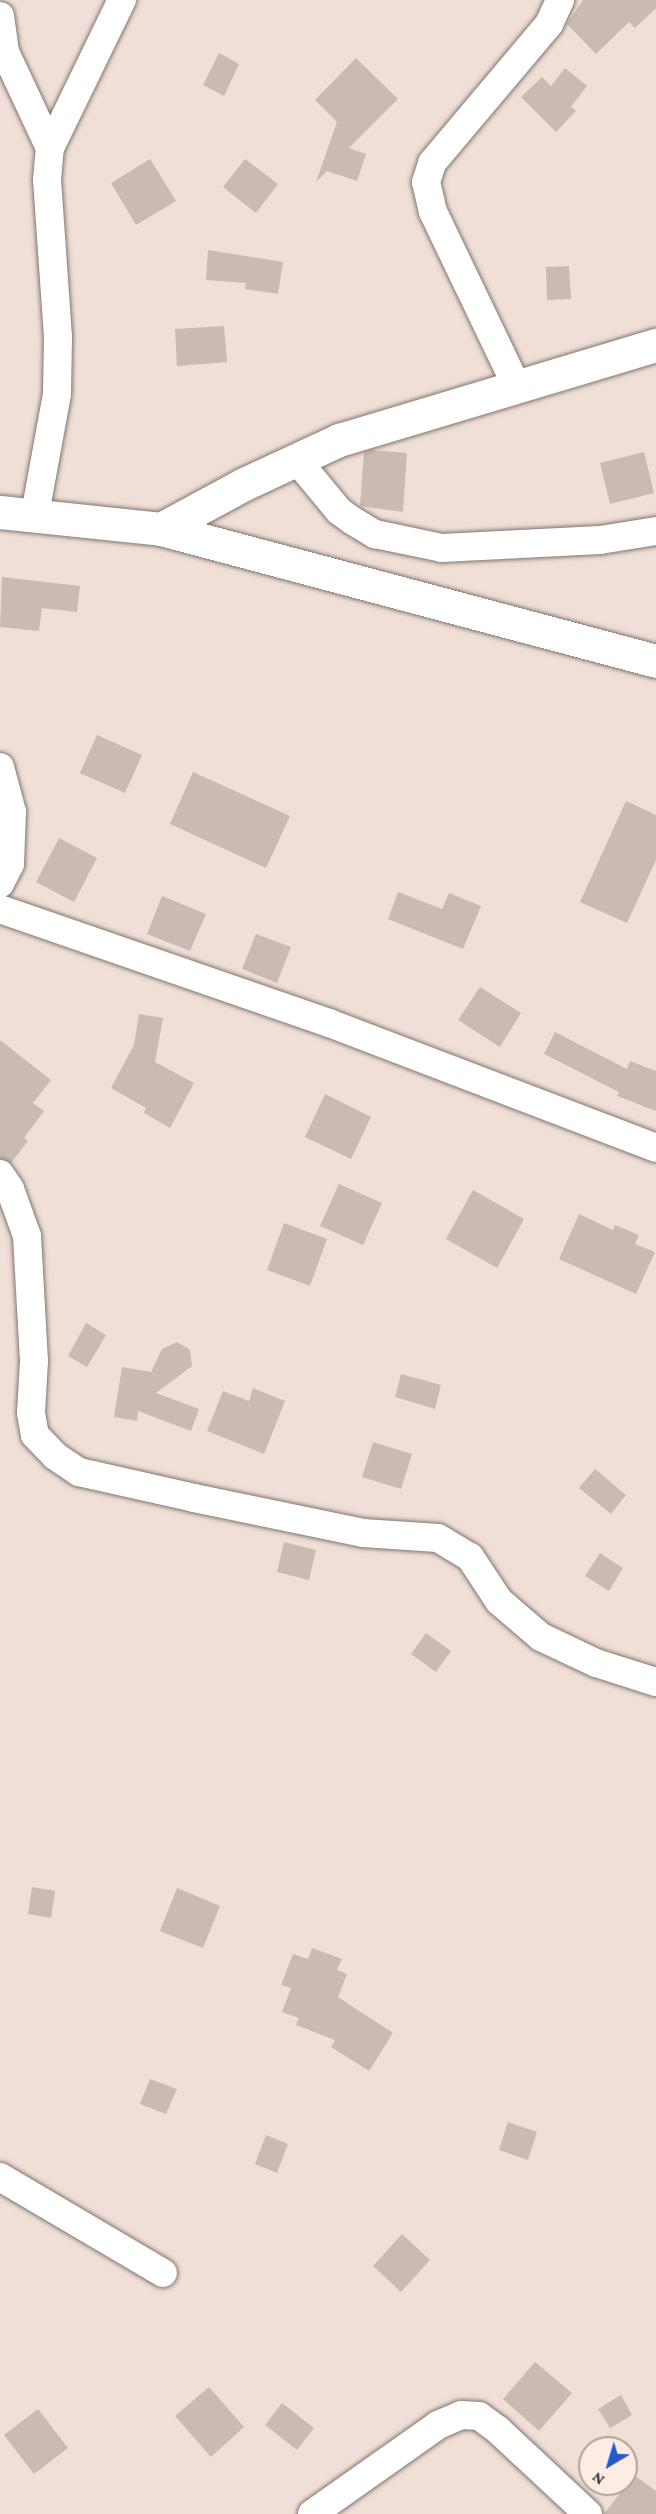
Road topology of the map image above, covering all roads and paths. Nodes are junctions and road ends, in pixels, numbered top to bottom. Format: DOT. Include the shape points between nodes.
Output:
graph roads {
  1 [pos="122,0"];
  2 [pos="560,0"];
  3 [pos="0,16"];
  4 [pos="50,148"];
  5 [pos="656,345"];
  6 [pos="516,385"];
  7 [pos="296,459"];
  8 [pos="0,512"];
  9 [pos="35,514"];
  10 [pos="161,529"];
  11 [pos="656,531"];
  12 [pos="656,661"];
  13 [pos="0,768"];
  14 [pos="0,884"];
  15 [pos="0,909"];
  16 [pos="656,1148"];
  17 [pos="0,1174"];
  18 [pos="656,1682"];
  19 [pos="0,2177"];
  20 [pos="164,2273"];
  21 [pos="312,2514"];
  22 [pos="588,2514"];
  1 -- 4 [label="street"];
  2 -- 6 [label="street" via="549,24 432,163 426,182 433,212"];
  3 -- 4 [label="street" via="5,52"];
  4 -- 9 [label="street" via="47,180 58,337 57,394"];
  5 -- 6 [label="street"];
  6 -- 7 [label="street" via="407,417"];
  7 -- 10 [label="street"];
  7 -- 11 [label="street" via="339,511 353,521 375,534 442,548 600,540"];
  8 -- 9 [label="street"];
  9 -- 10 [label="street"];
  10 -- 12 [label="street"];
  13 -- 14 [label="street" via="12,812 10,864"];
  15 -- 16 [label="street" via="329,1023"];
  17 -- 18 [label="street" via="10,1189 27,1236 34,1361 31,1413 35,1435 55,1456 79,1472 205,1501 363,1533 438,1538 470,1557 499,1601 541,1637 596,1663"];
  19 -- 20 [label="street"];
  21 -- 22 [label="street" via="438,2425 461,2415 479,2416 498,2430"];
}
